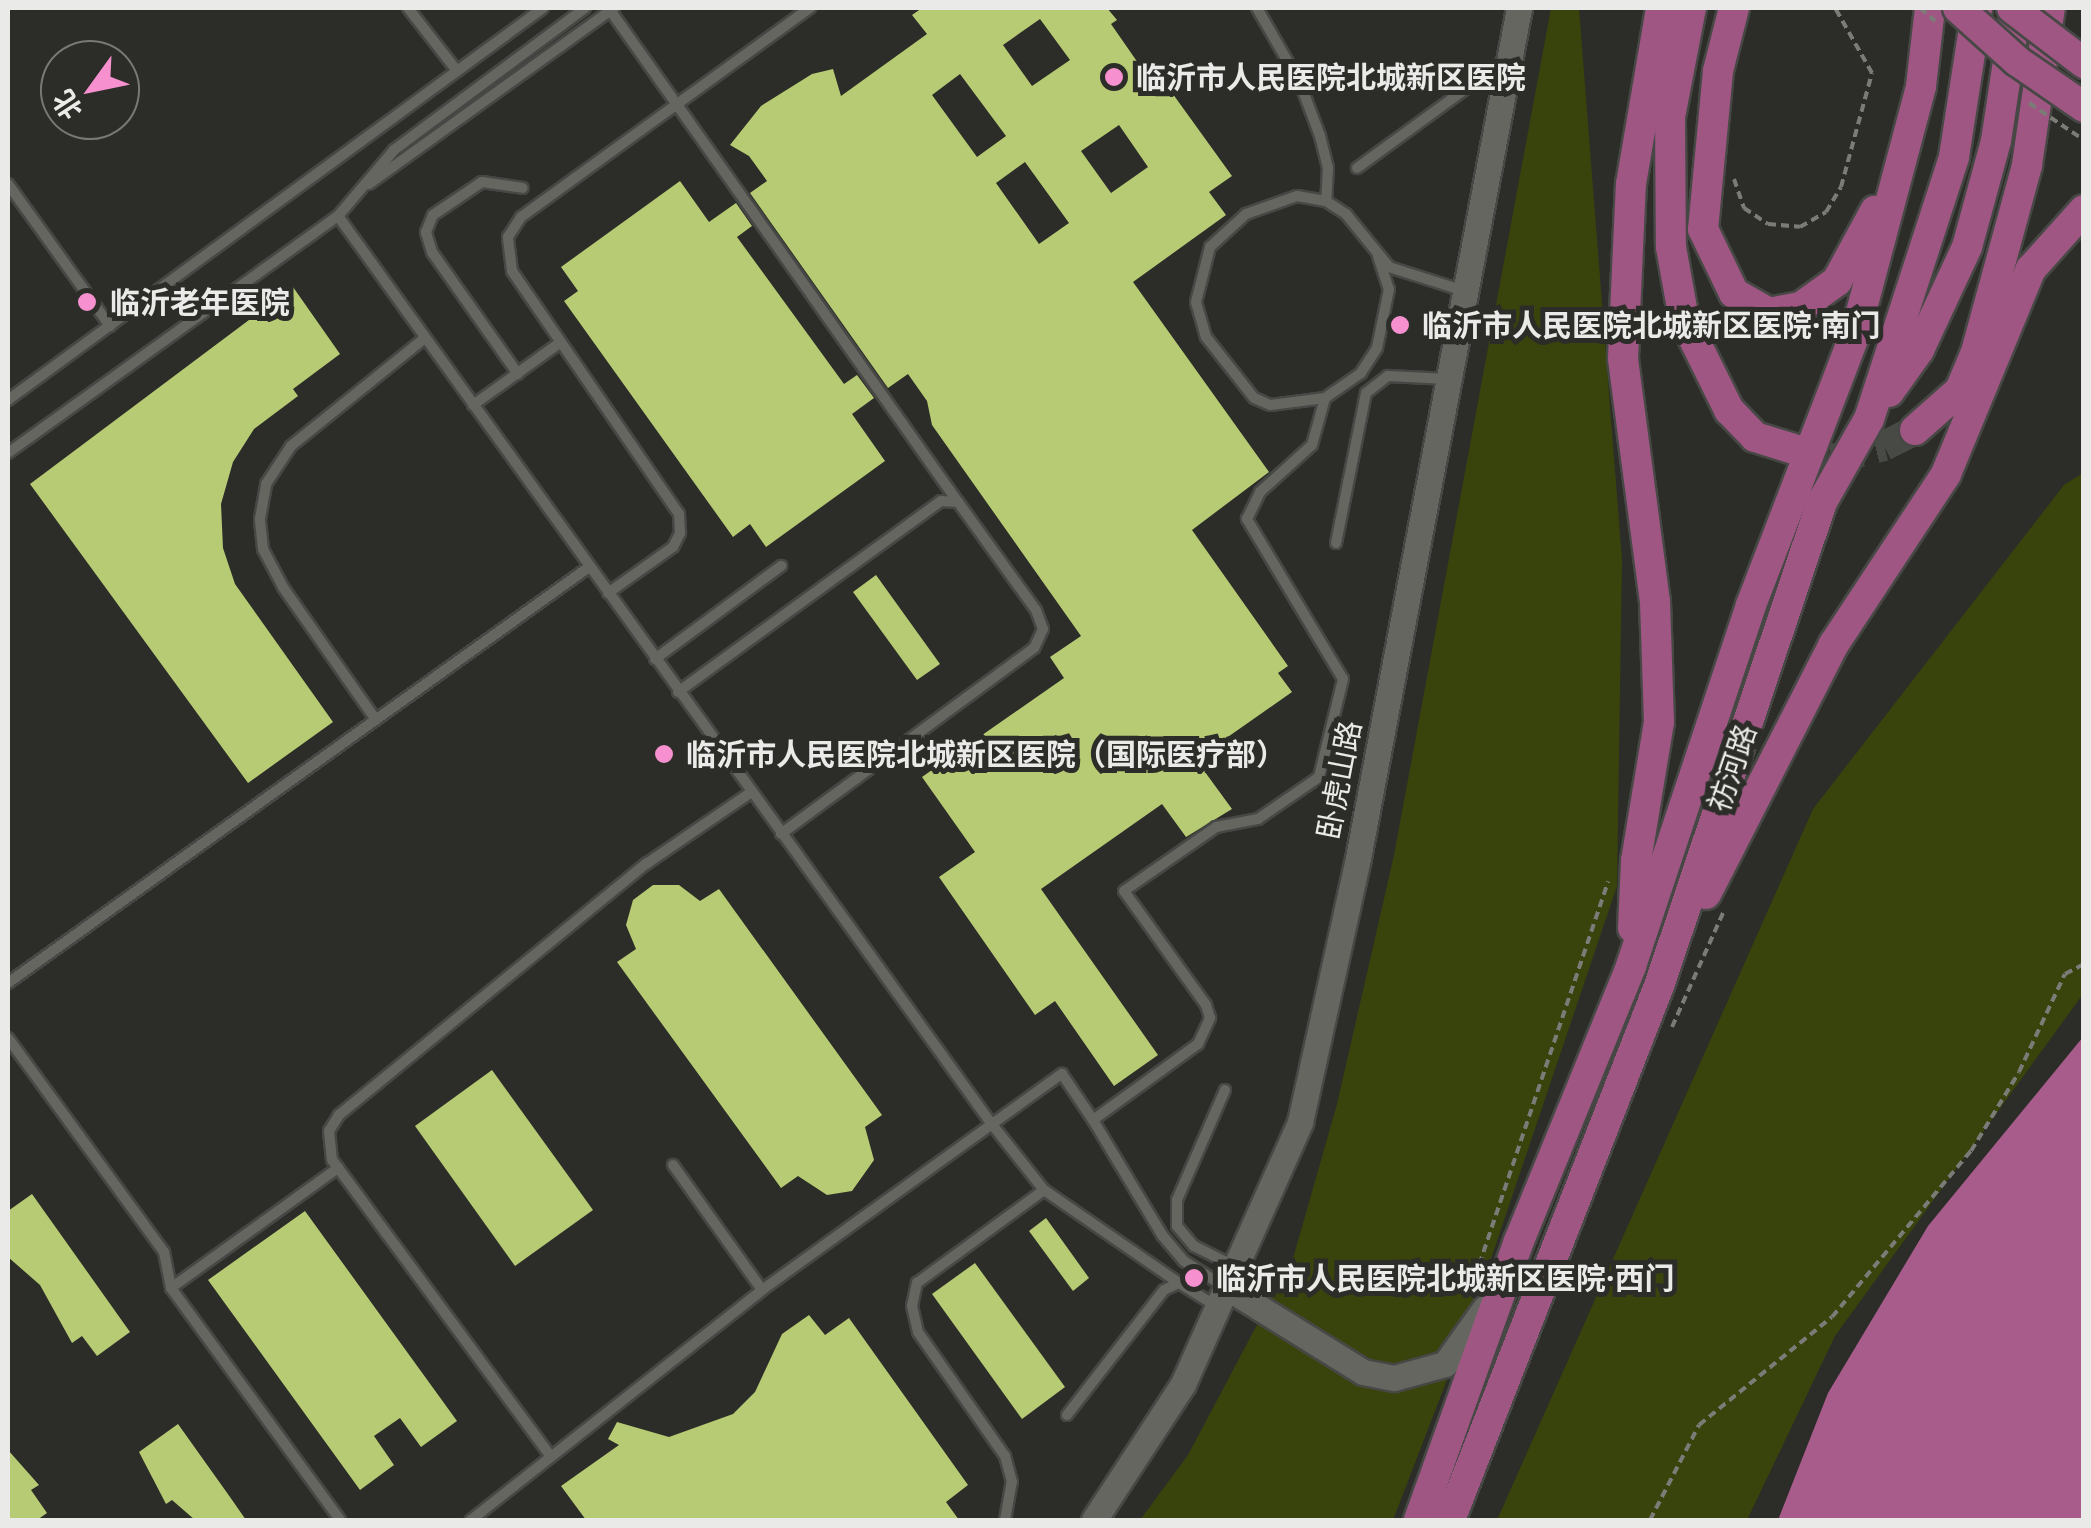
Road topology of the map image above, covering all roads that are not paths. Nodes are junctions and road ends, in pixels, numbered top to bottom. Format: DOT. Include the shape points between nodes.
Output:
graph roads {
  1 [pos="408,8"];
  2 [pos="543,8"];
  3 [pos="586,8"];
  4 [pos="810,8"];
  5 [pos="1258,8"];
  6 [pos="1519,8"];
  7 [pos="1662,8"];
  8 [pos="1691,8"];
  9 [pos="1734,8"];
  10 [pos="1930,8"];
  11 [pos="1958,8"];
  12 [pos="1977,8"];
  13 [pos="2014,8"];
  14 [pos="2050,8"];
  15 [pos="612,9"];
  16 [pos="1510,57"];
  17 [pos="2084,63"];
  18 [pos="457,71"];
  19 [pos="1921,86"];
  20 [pos="676,103"];
  21 [pos="2084,106"];
  22 [pos="1358,168"];
  23 [pos="8,184"];
  24 [pos="364,187"];
  25 [pos="523,188"];
  26 [pos="1326,201"];
  27 [pos="2084,210"];
  28 [pos="338,216"];
  29 [pos="1378,256"];
  30 [pos="1465,292"];
  31 [pos="110,326"];
  32 [pos="425,338"];
  33 [pos="561,342"];
  34 [pos="518,374"];
  35 [pos="1448,379"];
  36 [pos="1325,398"];
  37 [pos="8,400"];
  38 [pos="473,405"];
  39 [pos="1869,419"];
  40 [pos="1915,430"];
  41 [pos="1794,449"];
  42 [pos="8,453"];
  43 [pos="958,502"];
  44 [pos="1336,543"];
  45 [pos="781,566"];
  46 [pos="589,567"];
  47 [pos="608,594"];
  48 [pos="655,659"];
  49 [pos="678,692"];
  50 [pos="376,720"];
  51 [pos="750,792"];
  52 [pos="780,834"];
  53 [pos="1631,966"];
  54 [pos="8,983"];
  55 [pos="1659,986"];
  56 [pos="8,1038"];
  57 [pos="1225,1090"];
  58 [pos="1093,1120"];
  59 [pos="991,1123"];
  60 [pos="673,1165"];
  61 [pos="338,1168"];
  62 [pos="1044,1190"];
  63 [pos="1520,1242"];
  64 [pos="1180,1283"];
  65 [pos="1226,1287"];
  66 [pos="171,1288"];
  67 [pos="762,1290"];
  68 [pos="1067,1415"];
  69 [pos="549,1454"];
  70 [pos="340,1520"];
  71 [pos="470,1520"];
  72 [pos="1005,1520"];
  73 [pos="1094,1520"];
  74 [pos="1419,1520"];
  75 [pos="1450,1520"];
  1 -- 18 [label="lane"];
  2 -- 18 [label="lane"];
  3 -- 24 [label="lane" via="394,150"];
  4 -- 20 [label="lane"];
  5 -- 26 [label="lane" via="1300,83 1320,136 1328,166"];
  6 -- 16 [label="street, 卧虎山路"];
  7 -- 53 [label="main road" via="1631,184 1622,358 1655,602 1659,722 1636,861"];
  8 -- 41 [label="main road" via="1670,117 1671,248 1684,320 1729,410 1755,436"];
  9 -- 19 [label="main road" via="1718,71 1703,229 1734,294 1768,312 1801,307 1837,281 1855,255"];
  10 -- 19 [label="main road, 祊河路"];
  11 -- 21 [label="main road, bridge"];
  12 -- 39 [label="main road, 祊河路" via="1954,157"];
  13 -- 17 [label="main road, bridge"];
  13 -- 39 [label="main road" via="1996,141 1967,247 1919,350"];
  14 -- 40 [label="main road" via="2027,166 1976,352 1960,390"];
  15 -- 20 [label="lane"];
  15 -- 24 [label="lane"];
  16 -- 22 [label="lane"];
  16 -- 30 [label="street, 卧虎山路"];
  18 -- 31 [label="lane"];
  19 -- 53 [label="main road, 祊河路" via="1856,331 1751,605"];
  20 -- 33 [label="lane" via="521,217 508,237 512,271"];
  20 -- 43 [label="lane"];
  23 -- 31 [label="lane"];
  24 -- 28 [label="lane"];
  25 -- 34 [label="lane" via="482,182 433,216 426,232 432,252"];
  26 -- 29 [label="lane" via="1346,214"];
  26 -- 36 [label="lane" via="1297,196 1232,225 1210,248 1196,302 1206,338 1254,398 1270,405"];
  27 -- 55 [label="main road" via="2031,268 1946,474 1834,644"];
  28 -- 32 [label="lane"];
  28 -- 42 [label="lane"];
  29 -- 30 [label="lane" via="1402,274"];
  29 -- 36 [label="lane" via="1388,289 1376,348 1361,373"];
  30 -- 35 [label="street, 卧虎山路"];
  31 -- 37 [label="lane"];
  32 -- 38 [label="lane"];
  32 -- 50 [label="lane" via="291,446 266,484 260,519 263,549 284,587"];
  33 -- 34 [label="lane"];
  33 -- 47 [label="lane" via="679,514 673,547"];
  34 -- 38 [label="lane"];
  35 -- 44 [label="lane" via="1388,376 1366,393"];
  35 -- 65 [label="street, 卧虎山路" via="1300,1122"];
  36 -- 58 [label="lane" via="1312,444 1260,492 1247,519 1343,679 1320,777 1258,819 1216,827 1124,891 1210,1018 1198,1044"];
  38 -- 46 [label="lane"];
  39 -- 55 [label="main road, 祊河路" via="1822,502"];
  43 -- 49 [label="lane" via="940,500 920,512"];
  43 -- 52 [label="lane" via="1036,610 1043,629 1034,648"];
  45 -- 48 [label="lane"];
  46 -- 47 [label="lane"];
  46 -- 50 [label="lane"];
  47 -- 48 [label="lane"];
  48 -- 49 [label="lane"];
  49 -- 51 [label="lane"];
  50 -- 54 [label="lane"];
  51 -- 52 [label="lane"];
  51 -- 61 [label="lane" via="646,864 338,1115 326,1144"];
  52 -- 59 [label="lane"];
  53 -- 63 [label="main road, 祊河路"];
  55 -- 75 [label="main road, 祊河路"];
  56 -- 66 [label="lane" via="164,1252"];
  57 -- 65 [label="lane" via="1177,1200 1178,1226"];
  58 -- 59 [label="lane" via="1062,1074"];
  58 -- 65 [label="lane" via="1162,1235 1184,1261"];
  59 -- 62 [label="lane"];
  59 -- 67 [label="lane"];
  60 -- 67 [label="lane"];
  61 -- 66 [label="lane"];
  61 -- 69 [label="lane"];
  62 -- 64 [label="lane"];
  62 -- 72 [label="lane" via="917,1283 912,1306 918,1332 1005,1456 1012,1482"];
  63 -- 65 [label="street" via="1473,1330 1445,1364 1394,1378 1363,1372"];
  63 -- 74 [label="main road, 祊河路"];
  64 -- 65 [label="lane"];
  64 -- 68 [label="lane" via="1164,1290"];
  65 -- 73 [label="street, 卧虎山路" via="1183,1384"];
  66 -- 70 [label="lane"];
  67 -- 69 [label="lane"];
  69 -- 71 [label="lane"];
}
